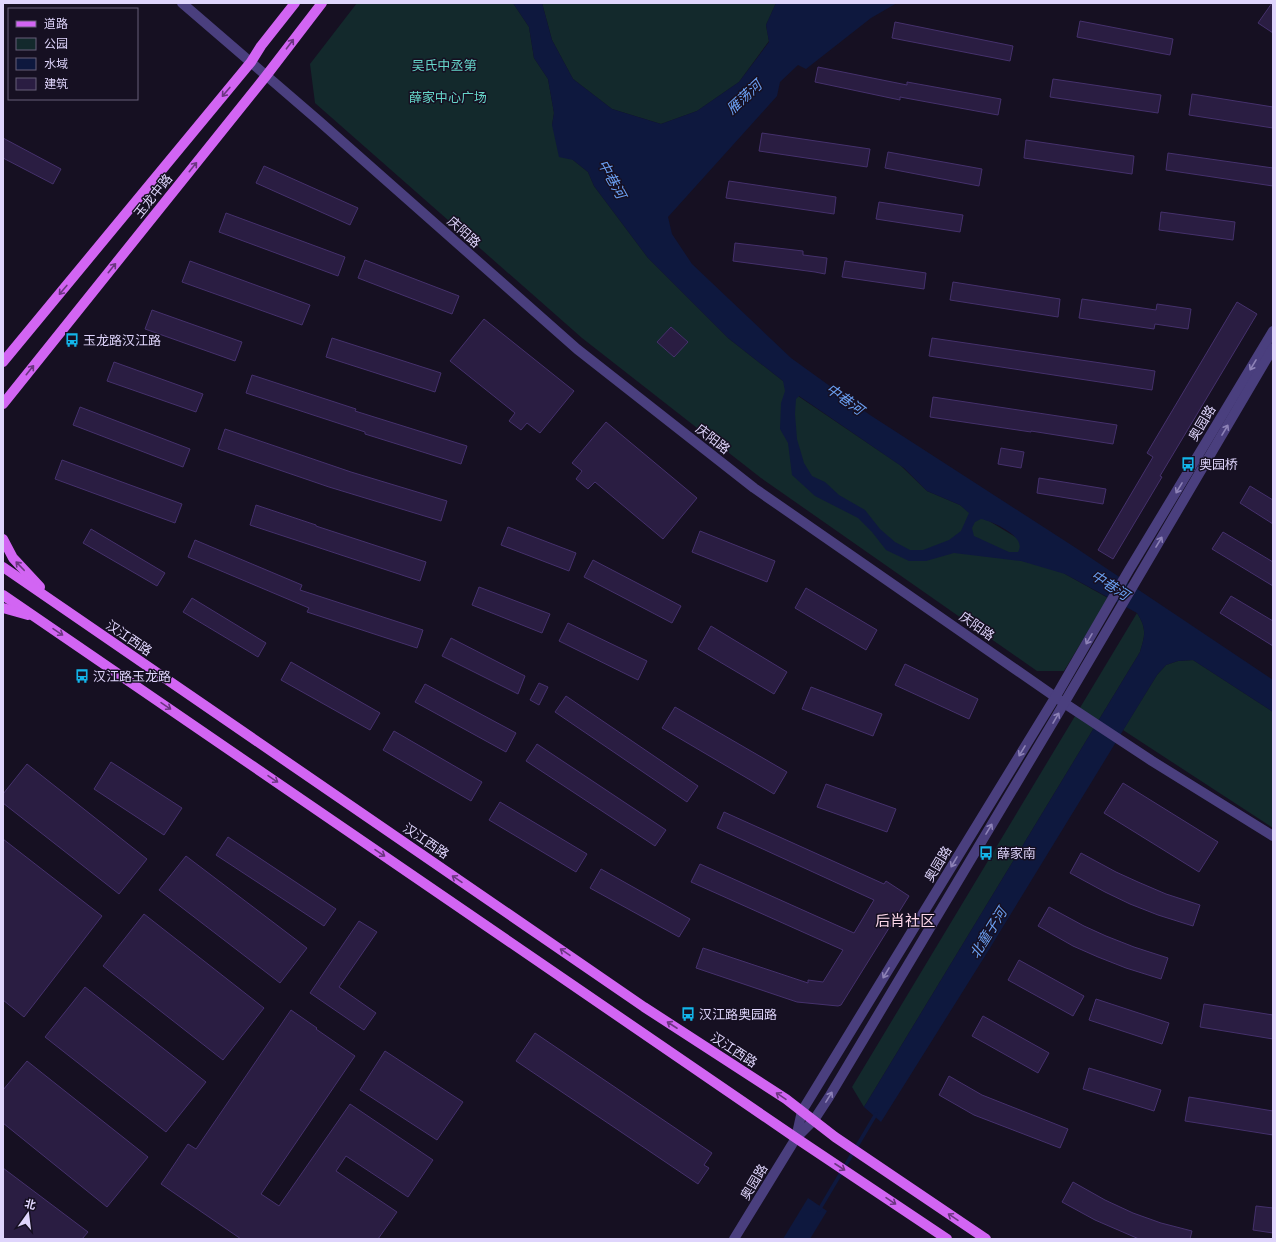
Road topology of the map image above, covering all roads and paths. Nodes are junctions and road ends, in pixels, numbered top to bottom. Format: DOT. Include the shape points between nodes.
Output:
graph roads {
  1 [pos="182,3"];
  2 [pos="295,3"];
  3 [pos="322,3"];
  4 [pos="250,62"];
  5 [pos="266,76"];
  6 [pos="1273,331"];
  7 [pos="1273,348"];
  8 [pos="3,362"];
  9 [pos="4,404"];
  10 [pos="3,539"];
  11 [pos="3,567"];
  12 [pos="3,595"];
  13 [pos="57,604"];
  14 [pos="3,608"];
  15 [pos="38,618"];
  16 [pos="1056,696"];
  17 [pos="1064,703"];
  18 [pos="1273,836"];
  19 [pos="802,1111"];
  20 [pos="814,1120"];
  21 [pos="796,1138"];
  22 [pos="734,1239"];
  23 [pos="947,1239"];
  24 [pos="986,1239"];
  1 -- 4 [label="street, 庆阳路"];
  2 -- 4 [label="main road, 玉龙中路"];
  5 -- 3 [label="main road, 玉龙中路, one-way"];
  4 -- 5 [label="street, 庆阳路"];
  4 -- 8 [label="main road, 玉龙中路, one-way"];
  9 -- 5 [label="main road, 玉龙中路, one-way"];
  5 -- 16 [label="street, 庆阳路" via="595,364 754,488"];
  6 -- 16 [label="street, 奥园路, one-way"];
  17 -- 7 [label="street, 奥园路, one-way"];
  13 -- 10 [label="main road, one-way" via="13,558"];
  11 -- 13 [label="main road, 汉江西路"];
  12 -- 15 [label="main road"];
  19 -- 13 [label="main road, 汉江西路, one-way" via="644,1007"];
  14 -- 15 [label="main road"];
  15 -- 21 [label="main road, one-way"];
  16 -- 17 [label="street, 庆阳路"];
  16 -- 19 [label="street, 奥园路, one-way"];
  17 -- 18 [label="street, 庆阳路"];
  20 -- 17 [label="street, 奥园路, one-way"];
  19 -- 20 [label="main road, 汉江西路"];
  19 -- 21 [label="street, 奥园路"];
  20 -- 21 [label="street, 奥园路"];
  24 -- 20 [label="main road, 汉江西路, one-way"];
  21 -- 22 [label="street, 奥园路"];
  21 -- 23 [label="main road, one-way"];
}
